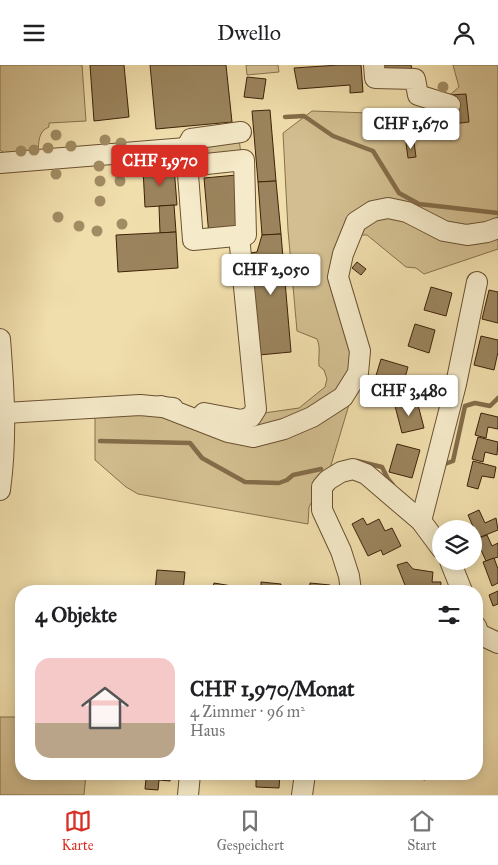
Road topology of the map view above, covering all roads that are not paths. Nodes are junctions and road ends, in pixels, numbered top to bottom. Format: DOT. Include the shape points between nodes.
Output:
graph roads {
  1 [pos="374,65"];
  2 [pos="450,105"];
  3 [pos="241,132"];
  4 [pos="187,157"];
  5 [pos="0,163"];
  6 [pos="498,228"];
  7 [pos="239,236"];
  8 [pos="477,282"];
  9 [pos="0,339"];
  10 [pos="161,407"];
  11 [pos="6,413"];
  12 [pos="0,490"];
  13 [pos="421,521"];
  14 [pos="432,535"];
  15 [pos="454,570"];
  16 [pos="350,585"];
  17 [pos="460,585"];
  18 [pos="483,636"];
  19 [pos="498,643"];
  20 [pos="189,780"];
  21 [pos="304,780"];
  22 [pos="188,795"];
  23 [pos="302,795"];
  1 -- 2 [label="street" via="375,78 415,79 418,95"];
  3 -- 4 [label="street" via="191,139"];
  4 -- 5 [label="street"];
  4 -- 7 [label="street" via="193,240"];
  4 -- 7 [label="street" via="244,160 246,235"];
  6 -- 10 [label="street" via="467,235 444,231 407,212 388,208 373,211 356,222 338,277 360,351 358,373 344,397 312,417 253,437 228,432"];
  7 -- 10 [label="street" via="256,409 251,417 241,420"];
  8 -- 13 [label="street" via="456,384"];
  9 -- 11 [label="street"];
  10 -- 11 [label="street" via="140,405"];
  11 -- 12 [label="street"];
  13 -- 14 [label="street"];
  13 -- 16 [label="street" via="366,475 353,469 328,480 322,487 322,510 341,551"];
  15 -- 17 [label="street"];
  18 -- 19 [label="street"];
  20 -- 22 [label="street"];
  21 -- 23 [label="street"];
}
